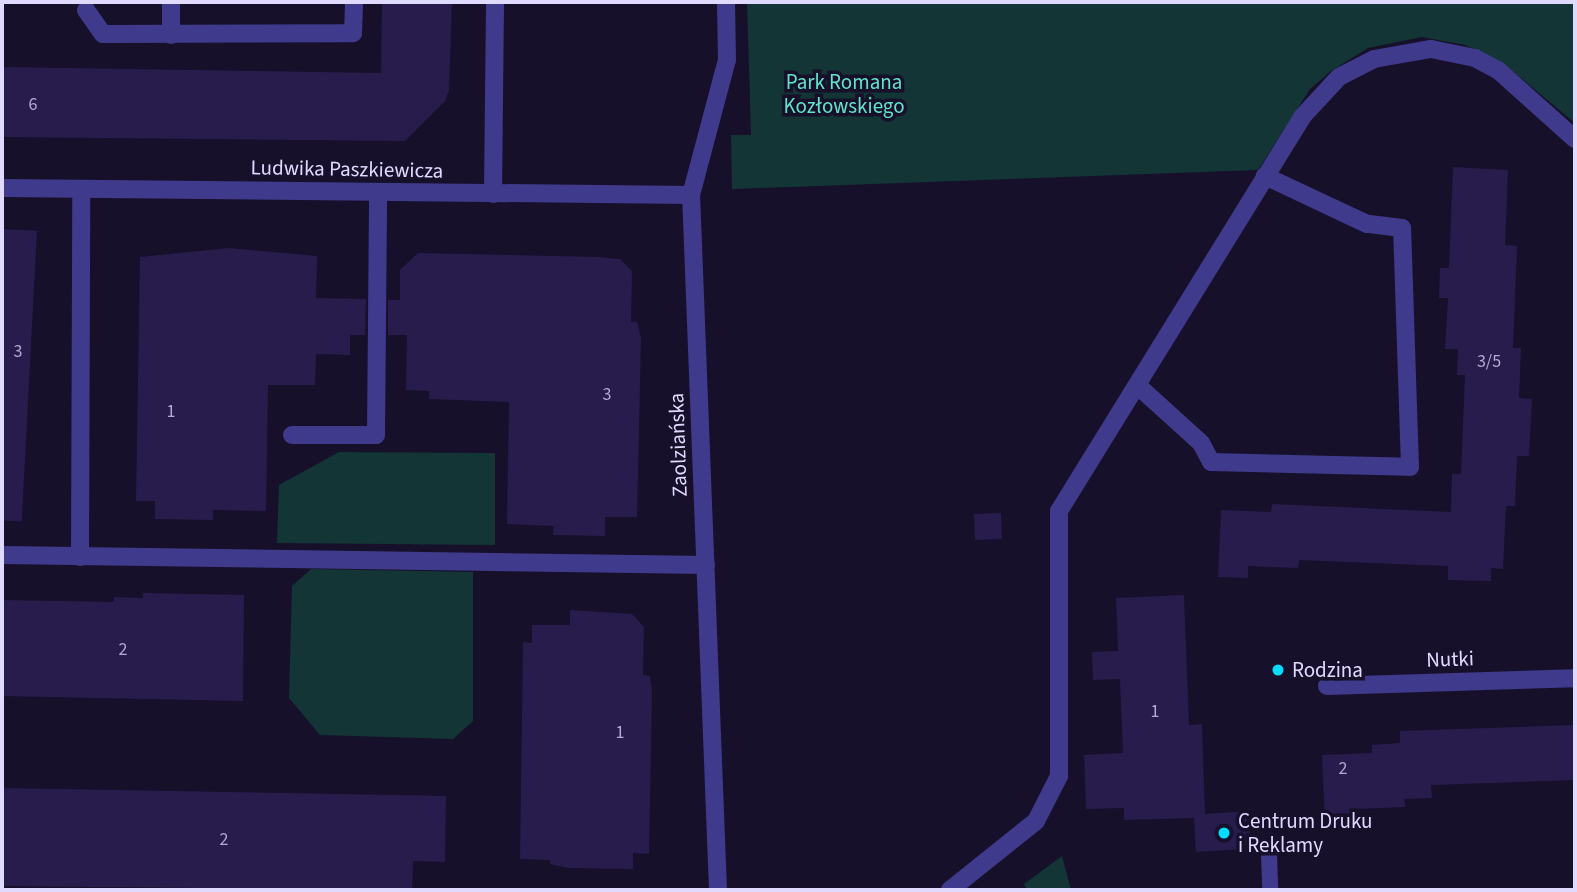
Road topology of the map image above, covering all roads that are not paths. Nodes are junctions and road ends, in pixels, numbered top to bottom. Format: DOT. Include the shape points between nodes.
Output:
graph roads {
  1 [pos="171,2"];
  2 [pos="354,2"];
  3 [pos="495,2"];
  4 [pos="726,2"];
  5 [pos="86,10"];
  6 [pos="171,34"];
  7 [pos="1575,139"];
  8 [pos="1265,176"];
  9 [pos="2,188"];
  10 [pos="81,190"];
  11 [pos="378,192"];
  12 [pos="493,194"];
  13 [pos="691,195"];
  14 [pos="1137,385"];
  15 [pos="292,435"];
  16 [pos="2,555"];
  17 [pos="80,557"];
  18 [pos="706,565"];
  19 [pos="1575,678"];
  20 [pos="1327,686"];
  21 [pos="1269,854"];
  22 [pos="718,890"];
  23 [pos="950,890"];
  24 [pos="1270,890"];
  1 -- 6 [label="street"];
  2 -- 6 [label="street" via="354,33"];
  3 -- 12 [label="street"];
  4 -- 13 [label="street, Zaolziańska" via="727,60"];
  5 -- 6 [label="street" via="103,34"];
  7 -- 8 [label="street" via="1498,70 1475,58 1411,49 1339,77 1302,117"];
  8 -- 14 [label="street"];
  8 -- 14 [label="street" via="1367,224 1402,228 1410,467 1211,462 1201,443"];
  9 -- 10 [label="street, Ludwika Paszkiewicza"];
  10 -- 11 [label="street, Ludwika Paszkiewicza"];
  10 -- 17 [label="street"];
  11 -- 12 [label="street, Ludwika Paszkiewicza"];
  11 -- 15 [label="street" via="376,435"];
  12 -- 13 [label="street, Ludwika Paszkiewicza"];
  13 -- 18 [label="street, Zaolziańska"];
  14 -- 23 [label="street" via="1059,512 1059,776 1036,821"];
  16 -- 17 [label="street"];
  17 -- 18 [label="street"];
  18 -- 22 [label="street, Zaolziańska"];
  19 -- 20 [label="street, Nutki"];
  21 -- 24 [label="lane"];
}
